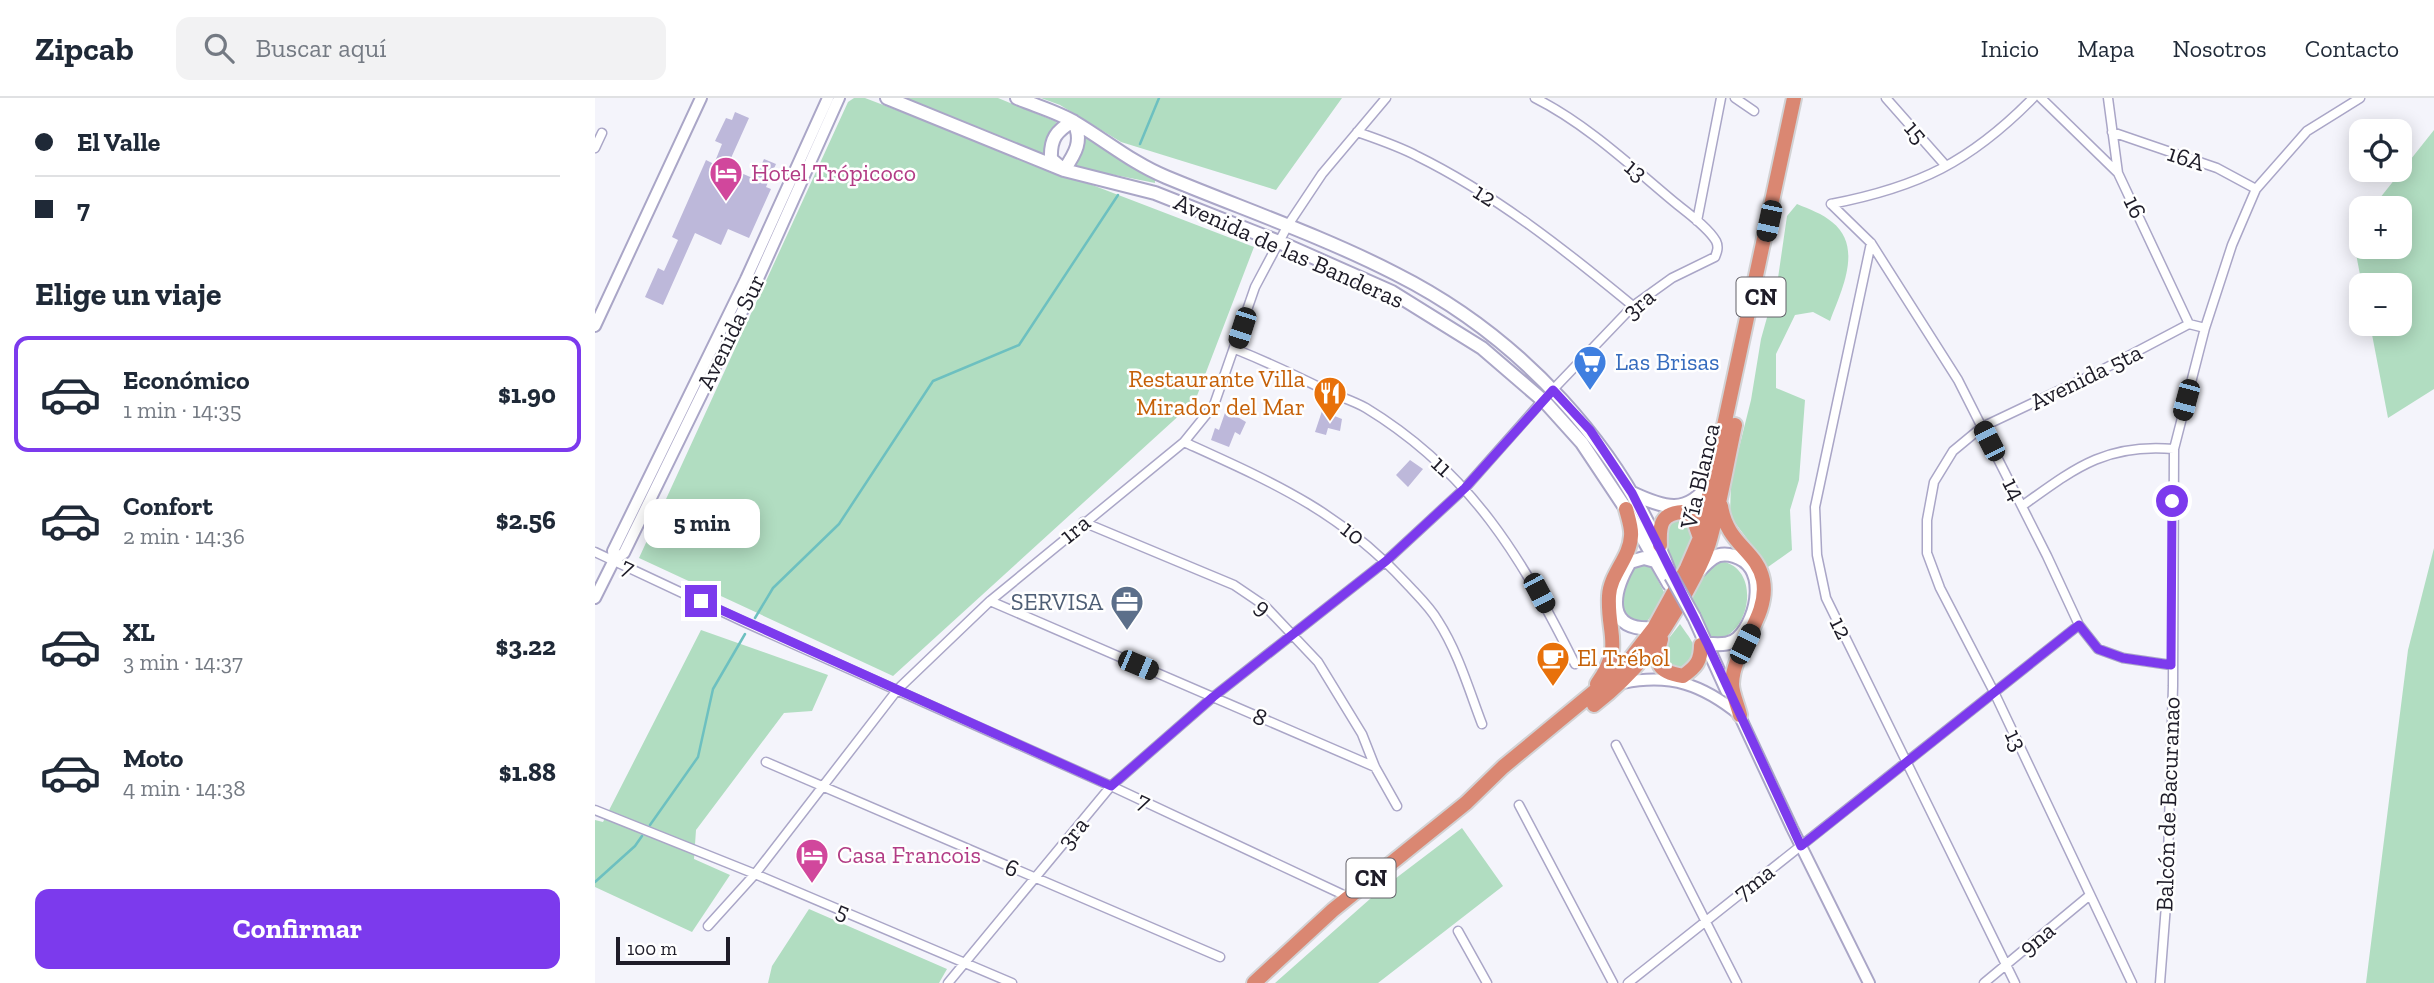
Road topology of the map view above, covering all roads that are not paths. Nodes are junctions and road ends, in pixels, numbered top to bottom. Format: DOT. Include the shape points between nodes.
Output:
graph roads {
  1 [pos="701,98"];
  2 [pos="828,98"];
  3 [pos="839,98"];
  4 [pos="887,98"];
  5 [pos="1017,98"];
  6 [pos="1386,98"];
  7 [pos="1535,98"];
  8 [pos="1721,98"];
  9 [pos="1735,98"];
  10 [pos="1794,98"];
  11 [pos="1802,98"];
  12 [pos="1887,98"];
  13 [pos="2033,98"];
  14 [pos="2041,98"];
  15 [pos="2108,98"];
  16 [pos="2360,98"];
  17 [pos="1754,111"];
  18 [pos="1073,121"];
  19 [pos="1357,132"];
  20 [pos="2112,132"];
  21 [pos="602,133"];
  22 [pos="595,148"];
  23 [pos="1946,166"];
  24 [pos="1064,170"];
  25 [pos="2118,173"];
  26 [pos="2256,189"];
  27 [pos="1697,221"];
  28 [pos="1288,225"];
  29 [pos="1279,242"];
  30 [pos="1871,243"];
  31 [pos="1715,257"];
  32 [pos="1633,306"];
  33 [pos="2189,324"];
  34 [pos="595,326"];
  35 [pos="2205,328"];
  36 [pos="1235,349"];
  37 [pos="1553,390"];
  38 [pos="1543,400"];
  39 [pos="1982,427"];
  40 [pos="1184,442"];
  41 [pos="2173,449"];
  42 [pos="1713,479"];
  43 [pos="1465,488"];
  44 [pos="1632,493"];
  45 [pos="1720,496"];
  46 [pos="2022,506"];
  47 [pos="1626,509"];
  48 [pos="1083,522"];
  49 [pos="1700,538"];
  50 [pos="1660,545"];
  51 [pos="595,552"];
  52 [pos="614,561"];
  53 [pos="1386,561"];
  54 [pos="1655,561"];
  55 [pos="1695,576"];
  56 [pos="1670,580"];
  57 [pos="595,598"];
  58 [pos="990,601"];
  59 [pos="2079,625"];
  60 [pos="1658,632"];
  61 [pos="1293,635"];
  62 [pos="1704,645"];
  63 [pos="1575,664"];
  64 [pos="2171,665"];
  65 [pos="1623,682"];
  66 [pos="898,689"];
  67 [pos="1727,690"];
  68 [pos="1994,692"];
  69 [pos="1213,697"];
  70 [pos="1583,703"];
  71 [pos="1740,715"];
  72 [pos="1482,724"];
  73 [pos="1616,745"];
  74 [pos="766,762"];
  75 [pos="1906,762"];
  76 [pos="1375,767"];
  77 [pos="1493,780"];
  78 [pos="1111,786"];
  79 [pos="825,787"];
  80 [pos="1519,805"];
  81 [pos="1397,806"];
  82 [pos="595,810"];
  83 [pos="1801,846"];
  84 [pos="755,874"];
  85 [pos="1036,878"];
  86 [pos="2090,895"];
  87 [pos="1348,897"];
  88 [pos="1706,921"];
  89 [pos="708,926"];
  90 [pos="1458,930"];
  91 [pos="1220,957"];
  92 [pos="963,963"];
  93 [pos="2006,964"];
  94 [pos="948,983"];
  95 [pos="1011,983"];
  96 [pos="1254,983"];
  97 [pos="1487,983"];
  98 [pos="1613,983"];
  99 [pos="1628,983"];
  100 [pos="1737,983"];
  101 [pos="1869,983"];
  102 [pos="1984,983"];
  103 [pos="2015,983"];
  104 [pos="2132,983"];
  105 [pos="2160,983"];
  1 -- 34 [label="street"];
  2 -- 52 [label="street, Avenida Sur" via="746,279 613,551"];
  3 -- 52 [label="street, Avenida Sur" via="738,320 624,553"];
  4 -- 24 [label="main road, Avenida de las Banderas"];
  5 -- 18 [label="main road, Avenida de las Banderas"];
  6 -- 19 [label="street, 1ra"];
  7 -- 27 [label="street, 13" via="1623,159"];
  8 -- 27 [label="street"];
  9 -- 17 [label="street"];
  10 -- 42 [label="highway, Vía Blanca / CN"];
  11 -- 45 [label="highway, Vía Blanca / CN"];
  12 -- 23 [label="street, 15"];
  13 -- 23 [label="street" via="1976,150"];
  14 -- 25 [label="street, 16"];
  15 -- 20 [label="street"];
  16 -- 26 [label="street, Balcón de Bacuranao" via="2307,131"];
  18 -- 24 [label="main road" via="1079,130 1076,151"];
  18 -- 24 [label="main road" via="1055,135 1050,146 1051,159"];
  18 -- 28 [label="main road, Avenida de las Banderas" via="1163,176"];
  19 -- 28 [label="street, 1ra"];
  19 -- 32 [label="street, 12" via="1416,155 1487,195 1563,248"];
  20 -- 25 [label="street"];
  20 -- 26 [label="street, 16A" via="2217,168"];
  21 -- 22 [label="street"];
  23 -- 30 [label="street, 14" via="1886,193 1831,204"];
  24 -- 29 [label="main road, Avenida de las Banderas" via="1155,193"];
  25 -- 33 [label="street, 16"];
  26 -- 35 [label="street, Balcón de Bacuranao"];
  27 -- 31 [label="street, 13" via="1716,242"];
  28 -- 29 [label="street, 1ra"];
  28 -- 37 [label="main road, Avenida de las Banderas" via="1398,274 1493,334"];
  29 -- 36 [label="street, 1ra" via="1255,287"];
  29 -- 38 [label="main road, Avenida de las Banderas" via="1392,292 1482,348"];
  30 -- 39 [label="street, 14" via="1958,380"];
  30 -- 75 [label="street, 12" via="1815,508 1817,555 1826,598"];
  31 -- 32 [label="street, 3ra" via="1672,278"];
  32 -- 37 [label="street, 3ra"];
  33 -- 35 [label="street"];
  33 -- 39 [label="street, Avenida 5ta"];
  35 -- 41 [label="street, Balcón de Bacuranao"];
  36 -- 40 [label="street, 1ra" via="1214,405"];
  36 -- 43 [label="street, 11" via="1363,407 1415,441"];
  37 -- 38 [label="street, 3ra"];
  37 -- 44 [label="main road, Avenida de las Banderas" via="1590,430"];
  38 -- 43 [label="street, 3ra"];
  38 -- 47 [label="main road, Avenida de las Banderas" via="1582,443"];
  39 -- 46 [label="street, 14"];
  39 -- 68 [label="street, 13" via="1953,451 1934,482 1927,553"];
  40 -- 48 [label="street, 1ra"];
  40 -- 53 [label="street, 10" via="1314,505"];
  41 -- 46 [label="street" via="2142,446 2101,456"];
  41 -- 64 [label="street, Balcón de Bacuranao"];
  42 -- 44 [label="main road" via="1699,499 1686,505 1654,503"];
  42 -- 49 [label="highway, Vía Blanca / CN"];
  43 -- 53 [label="street, 3ra"];
  43 -- 63 [label="street, 11" via="1513,549"];
  44 -- 50 [label="main road, Avenida de las Banderas"];
  45 -- 55 [label="highway, Vía Blanca / CN" via="1711,538"];
  45 -- 71 [label="highway" via="1724,523 1756,564 1763,581 1760,608 1732,685"];
  46 -- 59 [label="street, 14"];
  47 -- 54 [label="main road, Avenida de las Banderas"];
  47 -- 70 [label="highway" via="1631,536 1609,597 1612,654 1604,675"];
  48 -- 58 [label="street, 1ra"];
  48 -- 61 [label="street, 9" via="1234,585 1265,606"];
  49 -- 50 [label="highway" via="1694,521 1683,512 1673,512 1659,528"];
  49 -- 60 [label="highway, Vía Blanca / CN"];
  50 -- 56 [label="main road, Avenida de las Banderas"];
  51 -- 52 [label="street, 7"];
  52 -- 57 [label="street, Avenida Sur"];
  52 -- 66 [label="street, 7"];
  53 -- 61 [label="street, 3ra"];
  53 -- 72 [label="street, 10" via="1438,620"];
  54 -- 56 [label="main road, Avenida de las Banderas"];
  54 -- 60 [label="main road" via="1630,562 1619,581 1616,601 1627,627"];
  55 -- 60 [label="highway, Vía Blanca / CN"];
  55 -- 62 [label="main road" via="1714,557 1728,554 1743,559 1757,581 1748,624 1738,639"];
  56 -- 62 [label="main road, Avenida de las Banderas, bridge"];
  58 -- 66 [label="street, 1ra"];
  58 -- 69 [label="street, 8"];
  59 -- 64 [label="street, 14" via="2098,649"];
  59 -- 68 [label="street, 7ma"];
  60 -- 62 [label="highway" via="1658,662 1667,673 1683,676 1695,668"];
  60 -- 65 [label="highway, Vía Blanca / CN"];
  60 -- 70 [label="highway, Vía Blanca / CN"];
  61 -- 69 [label="street, 3ra"];
  61 -- 76 [label="street, 9" via="1318,662 1340,697"];
  62 -- 67 [label="main road, Avenida de las Banderas"];
  64 -- 105 [label="street, Balcón de Bacuranao"];
  65 -- 71 [label="street" via="1643,679 1685,684 1717,697"];
  65 -- 77 [label="highway, Vía Blanca / CN"];
  66 -- 78 [label="street, 7"];
  66 -- 79 [label="street, 1ra"];
  67 -- 71 [label="street, Avenida de las Banderas"];
  68 -- 75 [label="street, 7ma"];
  68 -- 86 [label="street, 13"];
  69 -- 76 [label="street, 8"];
  69 -- 78 [label="street, 3ra"];
  70 -- 77 [label="highway, Vía Blanca / CN"];
  71 -- 83 [label="street, Avenida de las Banderas"];
  73 -- 88 [label="street"];
  74 -- 79 [label="street, 6"];
  75 -- 83 [label="street, 7ma"];
  75 -- 93 [label="street, 12"];
  76 -- 81 [label="street, 9"];
  77 -- 87 [label="highway, Vía Blanca / CN"];
  78 -- 85 [label="street, 3ra"];
  78 -- 87 [label="street, 7"];
  79 -- 84 [label="street, 1ra"];
  79 -- 85 [label="street, 6"];
  80 -- 98 [label="street"];
  82 -- 84 [label="street, 5"];
  83 -- 88 [label="street, 7ma"];
  83 -- 101 [label="street, Avenida de las Banderas"];
  84 -- 89 [label="street, 1ra"];
  84 -- 92 [label="street, 5"];
  85 -- 91 [label="street, 6"];
  85 -- 92 [label="street, 3ra"];
  86 -- 93 [label="street, 9na"];
  86 -- 104 [label="street, 13"];
  87 -- 96 [label="highway, Vía Blanca / CN"];
  88 -- 99 [label="street, 7ma"];
  88 -- 100 [label="street"];
  90 -- 97 [label="street"];
  92 -- 94 [label="street, 3ra"];
  92 -- 95 [label="street, 5"];
  93 -- 102 [label="street, 9na"];
  93 -- 103 [label="street, 12"];
}
